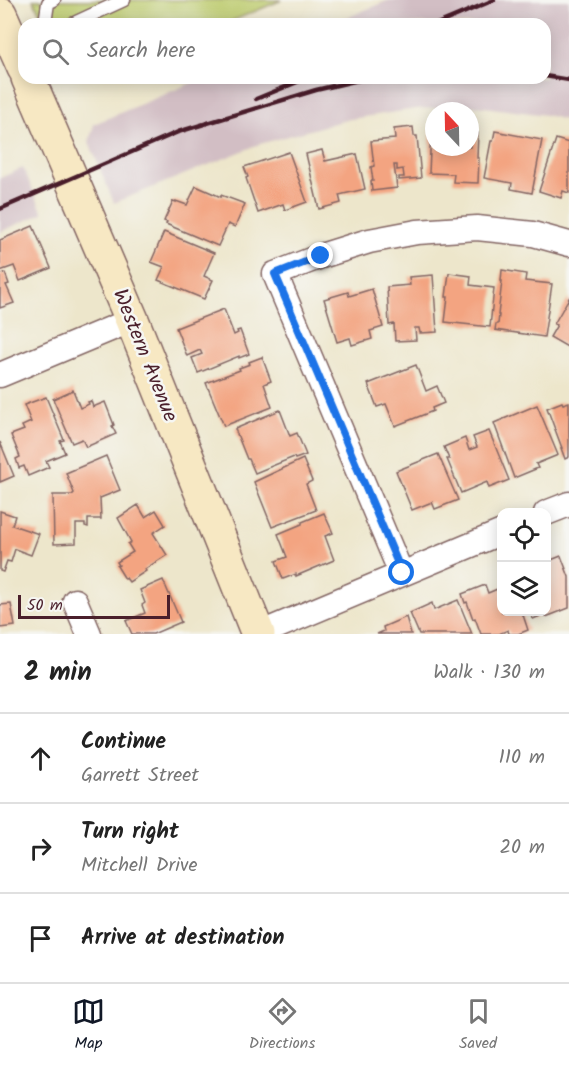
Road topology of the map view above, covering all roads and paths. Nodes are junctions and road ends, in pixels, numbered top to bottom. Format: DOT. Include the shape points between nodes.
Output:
graph roads {
  1 [pos="54,0"];
  2 [pos="124,0"];
  3 [pos="46,18"];
  4 [pos="85,18"];
  5 [pos="9,32"];
  6 [pos="18,54"];
  7 [pos="31,84"];
  8 [pos="569,244"];
  9 [pos="132,320"];
  10 [pos="0,375"];
  11 [pos="569,504"];
  12 [pos="551,511"];
  13 [pos="497,534"];
  14 [pos="402,573"];
  15 [pos="75,601"];
  16 [pos="89,634"];
  17 [pos="258,634"];
  1 -- 3 [label="lane" via="48,3"];
  2 -- 4 [label="lane"];
  5 -- 6 [label="street"];
  7 -- 9 [label="street, Western Avenue"];
  8 -- 14 [label="street" via="533,234 477,228 417,232 369,240 275,274"];
  9 -- 10 [label="street"];
  9 -- 17 [label="street, Western Avenue"];
  11 -- 12 [label="street"];
  13 -- 14 [label="street"];
  14 -- 17 [label="street"];
  15 -- 16 [label="street"];
}
